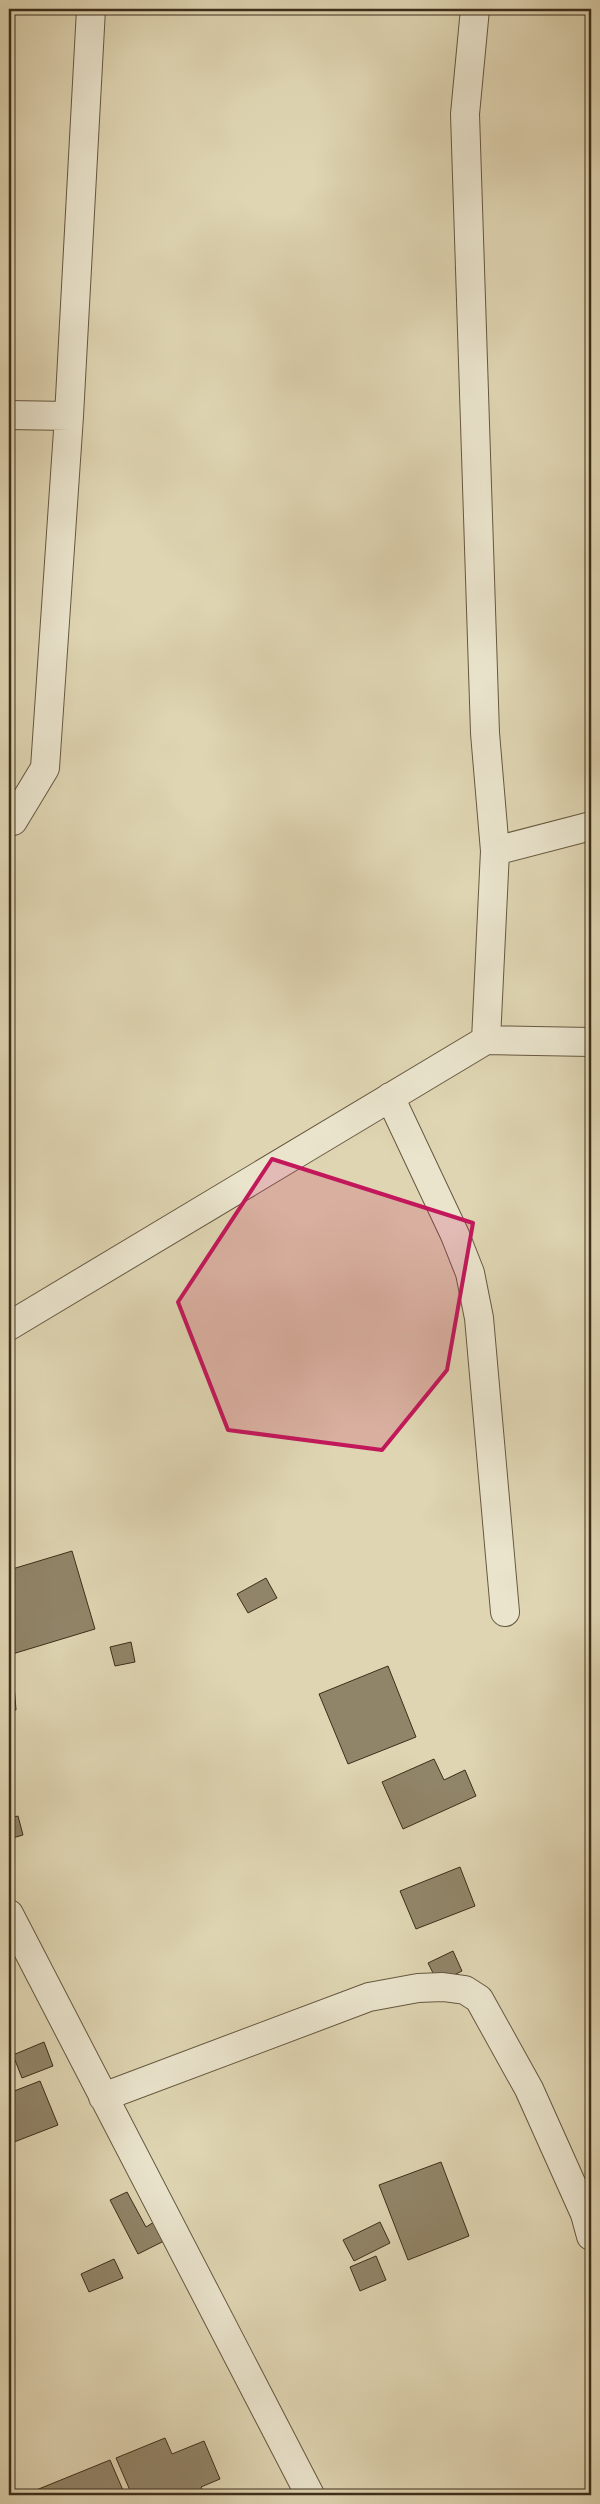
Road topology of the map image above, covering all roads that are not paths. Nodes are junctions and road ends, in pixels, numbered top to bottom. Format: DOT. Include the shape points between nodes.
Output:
graph roads {
  1 [pos="91,9"];
  2 [pos="475,9"];
  3 [pos="9,415"];
  4 [pos="69,416"];
  5 [pos="9,822"];
  6 [pos="591,826"];
  7 [pos="495,851"];
  8 [pos="486,1040"];
  9 [pos="591,1042"];
  10 [pos="390,1097"];
  11 [pos="9,1326"];
  12 [pos="505,1612"];
  13 [pos="9,1914"];
  14 [pos="103,2097"];
  15 [pos="591,2236"];
  16 [pos="310,2495"];
  1 -- 4 [label="street"];
  2 -- 7 [label="street" via="466,114 485,732"];
  3 -- 4 [label="street"];
  4 -- 5 [label="street" via="45,768 13,821"];
  6 -- 7 [label="street"];
  7 -- 8 [label="street"];
  8 -- 9 [label="street"];
  8 -- 10 [label="street"];
  10 -- 11 [label="street"];
  10 -- 12 [label="street" via="456,1235 470,1273 479,1318"];
  13 -- 14 [label="street"];
  14 -- 15 [label="street" via="369,1997 418,1988 465,1990 479,1999 529,2089 585,2214"];
  14 -- 16 [label="street"];
}
